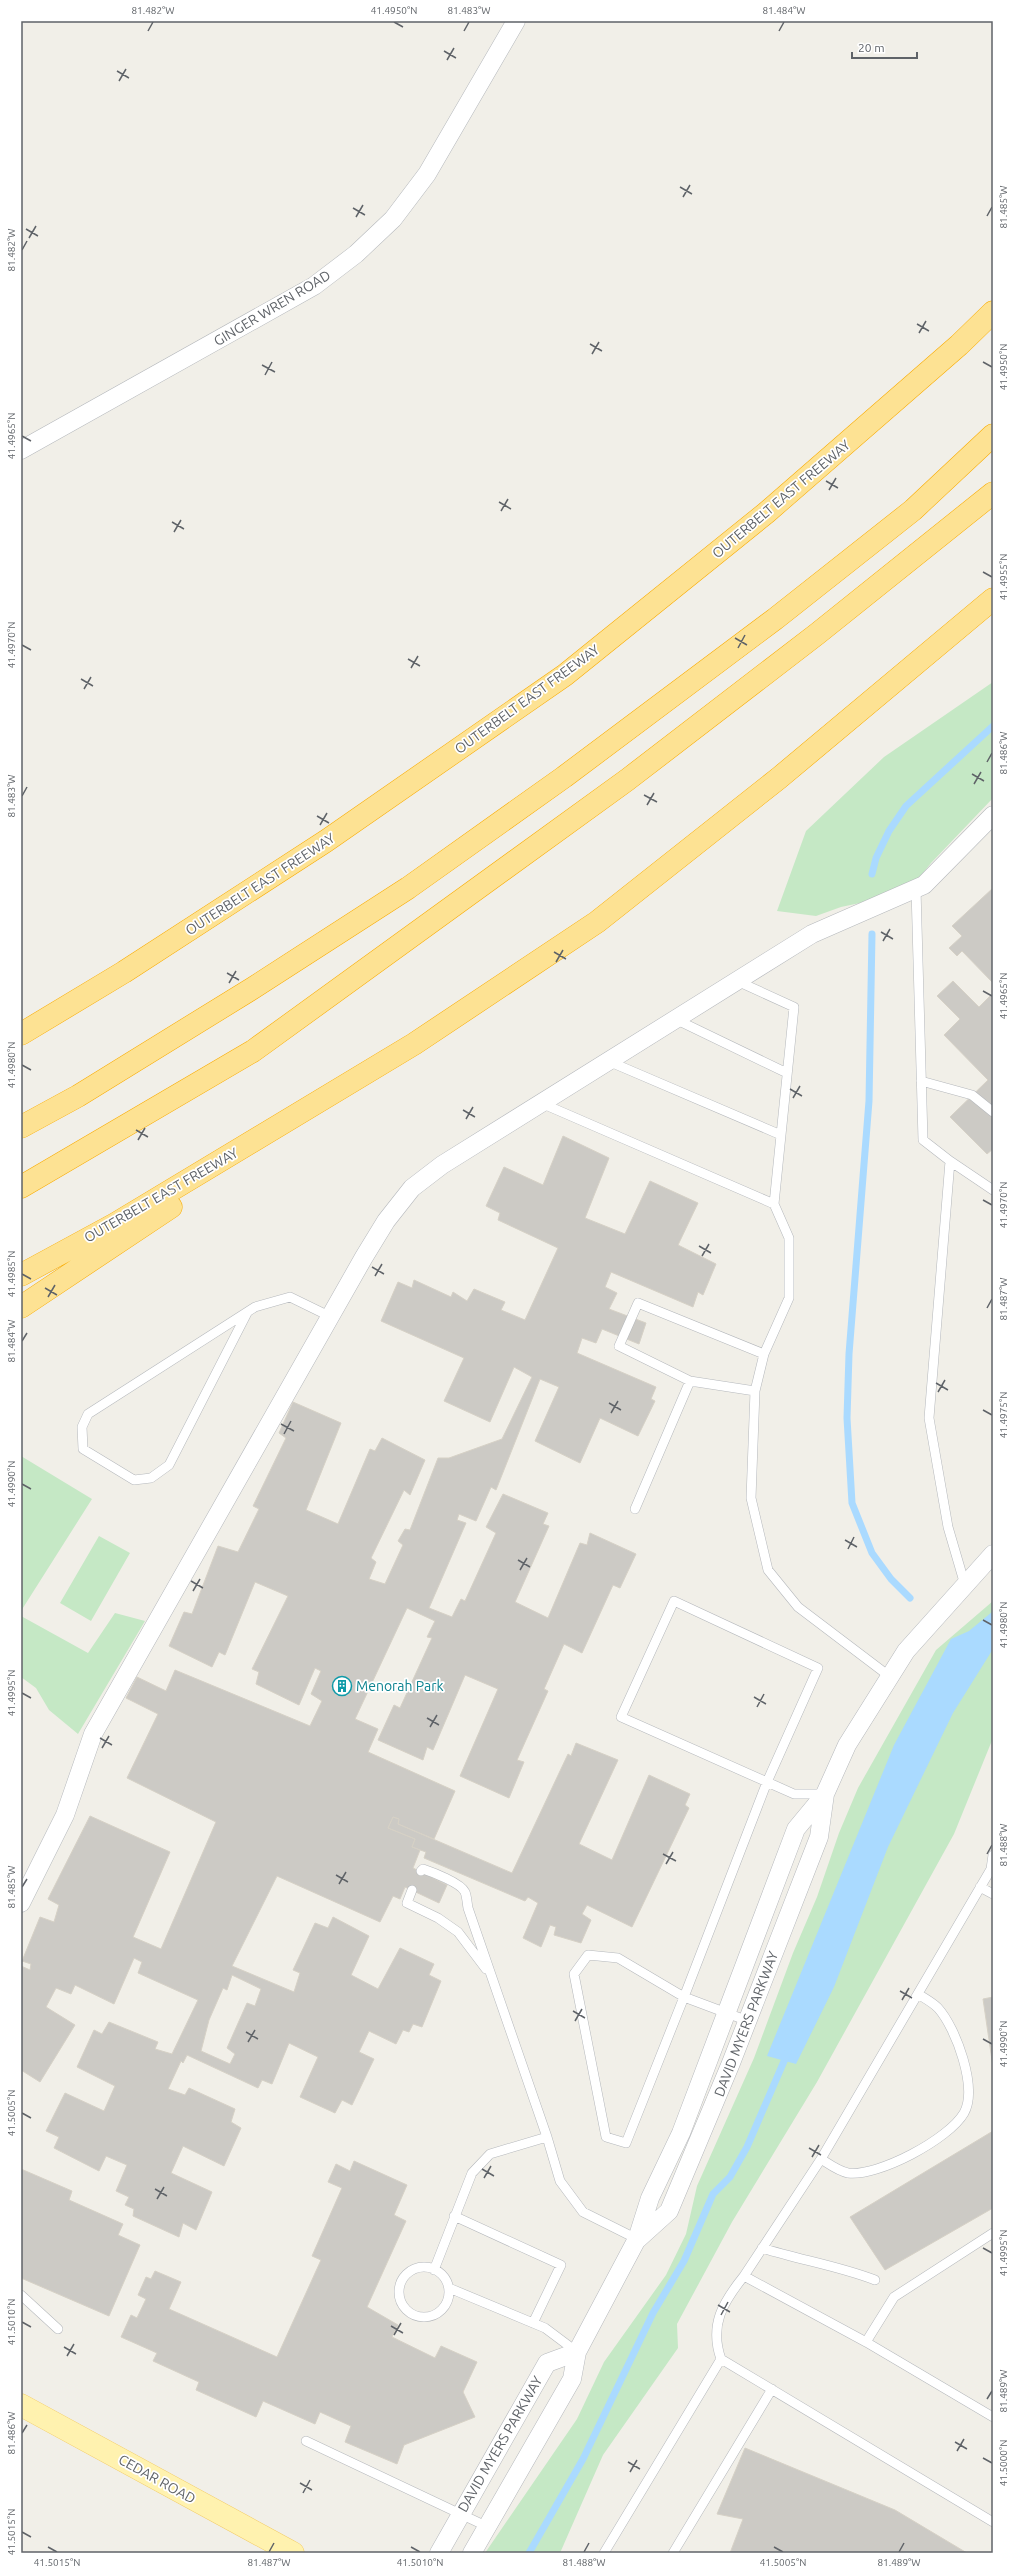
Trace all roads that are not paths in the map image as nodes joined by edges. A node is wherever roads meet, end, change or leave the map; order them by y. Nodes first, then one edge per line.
1 (516, 21) edge
2 (993, 312) edge
3 (993, 434) edge
4 (21, 450) edge
5 (993, 493) edge
6 (993, 599) edge
7 (993, 815) edge
8 (916, 889) junction
9 (737, 981) junction
10 (675, 1019) junction
11 (21, 1034) edge
12 (414, 1044) junction
13 (608, 1061) junction
14 (787, 1073) junction
15 (921, 1081) junction
16 (541, 1103) junction
17 (993, 1112) edge
18 (21, 1127) edge
19 (781, 1136) junction
20 (950, 1161) junction
21 (21, 1187) edge
22 (993, 1190) edge
23 (774, 1204) junction
24 (21, 1275) edge
25 (21, 1307) edge
26 (247, 1313) junction
27 (329, 1316) junction
28 (764, 1354) junction
29 (690, 1381) junction
30 (755, 1391) junction
31 (636, 1509) dead end
32 (993, 1554) edge
33 (965, 1585) junction
34 (889, 1676) junction
35 (767, 1782) junction
36 (825, 1794) junction
37 (993, 1856) edge
38 (420, 1871) dead end
39 (980, 1887) junction
40 (412, 1890) dead end
41 (993, 1894) edge
42 (21, 1904) edge
43 (491, 1975) junction
44 (918, 1994) junction
45 (684, 1997) junction
46 (726, 2013) junction
47 (748, 2021) junction
48 (547, 2137) junction
49 (821, 2159) junction
50 (454, 2216) junction
51 (993, 2233) edge
52 (637, 2239) junction
53 (762, 2248) junction
54 (434, 2270) junction
55 (744, 2276) junction
56 (875, 2280) dead end
57 (449, 2288) junction
58 (21, 2295) edge
59 (533, 2323) junction
60 (58, 2329) dead end
61 (866, 2342) junction
62 (577, 2352) junction
63 (721, 2359) junction
64 (772, 2389) junction
65 (21, 2405) edge
66 (993, 2417) edge
67 (306, 2441) dead end
68 (460, 2514) junction
69 (993, 2522) edge
70 (488, 2527) junction
71 (293, 2553) edge
72 (438, 2553) edge
73 (472, 2553) edge
74 (604, 2553) edge
75 (673, 2553) edge

1 - 4 street, GINGER WREN ROAD
2 - 11 highway, OUTERBELT EAST FREEWAY
3 - 18 highway
5 - 21 highway
6 - 12 highway, OUTERBELT EAST FREEWAY
7 - 8 street
8 - 9 street
8 - 15 lane
9 - 10 street
9 - 14 lane
10 - 13 street
10 - 14 lane
12 - 24 highway, OUTERBELT EAST FREEWAY
12 - 25 highway
13 - 16 street
13 - 19 lane
14 - 19 lane
15 - 17 lane
15 - 20 lane
16 - 23 lane
16 - 27 street
19 - 23 lane
20 - 22 lane
20 - 33 lane
23 - 28 lane
26 - 26 lane
26 - 27 lane
27 - 42 street
28 - 29 lane
28 - 30 lane
29 - 30 lane
29 - 31 lane
30 - 34 lane
32 - 33 street, DAVID MYERS PARKWAY
33 - 34 street, DAVID MYERS PARKWAY
34 - 36 street, DAVID MYERS PARKWAY
35 - 35 lane
35 - 36 lane
35 - 45 lane
36 - 46 street, DAVID MYERS PARKWAY
36 - 47 street, DAVID MYERS PARKWAY
37 - 39 lane
38 - 43 lane
39 - 41 lane
39 - 44 lane
40 - 43 lane
43 - 48 lane
44 - 49 lane
44 - 49 lane
45 - 45 lane
45 - 46 lane
46 - 47 lane
46 - 52 street, DAVID MYERS PARKWAY
47 - 52 street, DAVID MYERS PARKWAY
48 - 50 lane
48 - 52 lane
49 - 53 lane
50 - 54 lane
50 - 59 lane
51 - 61 lane
52 - 62 street, DAVID MYERS PARKWAY
53 - 55 lane
53 - 56 lane
54 - 57 lane
54 - 57 lane
55 - 61 lane
55 - 63 lane
57 - 59 lane
58 - 60 lane
59 - 62 lane
61 - 66 lane
62 - 68 street, DAVID MYERS PARKWAY
62 - 70 street, DAVID MYERS PARKWAY
63 - 64 lane
63 - 74 lane
64 - 69 lane
64 - 75 lane
65 - 71 main road, CEDAR ROAD
67 - 68 lane
68 - 70 lane
68 - 72 street, DAVID MYERS PARKWAY
70 - 73 street, DAVID MYERS PARKWAY

